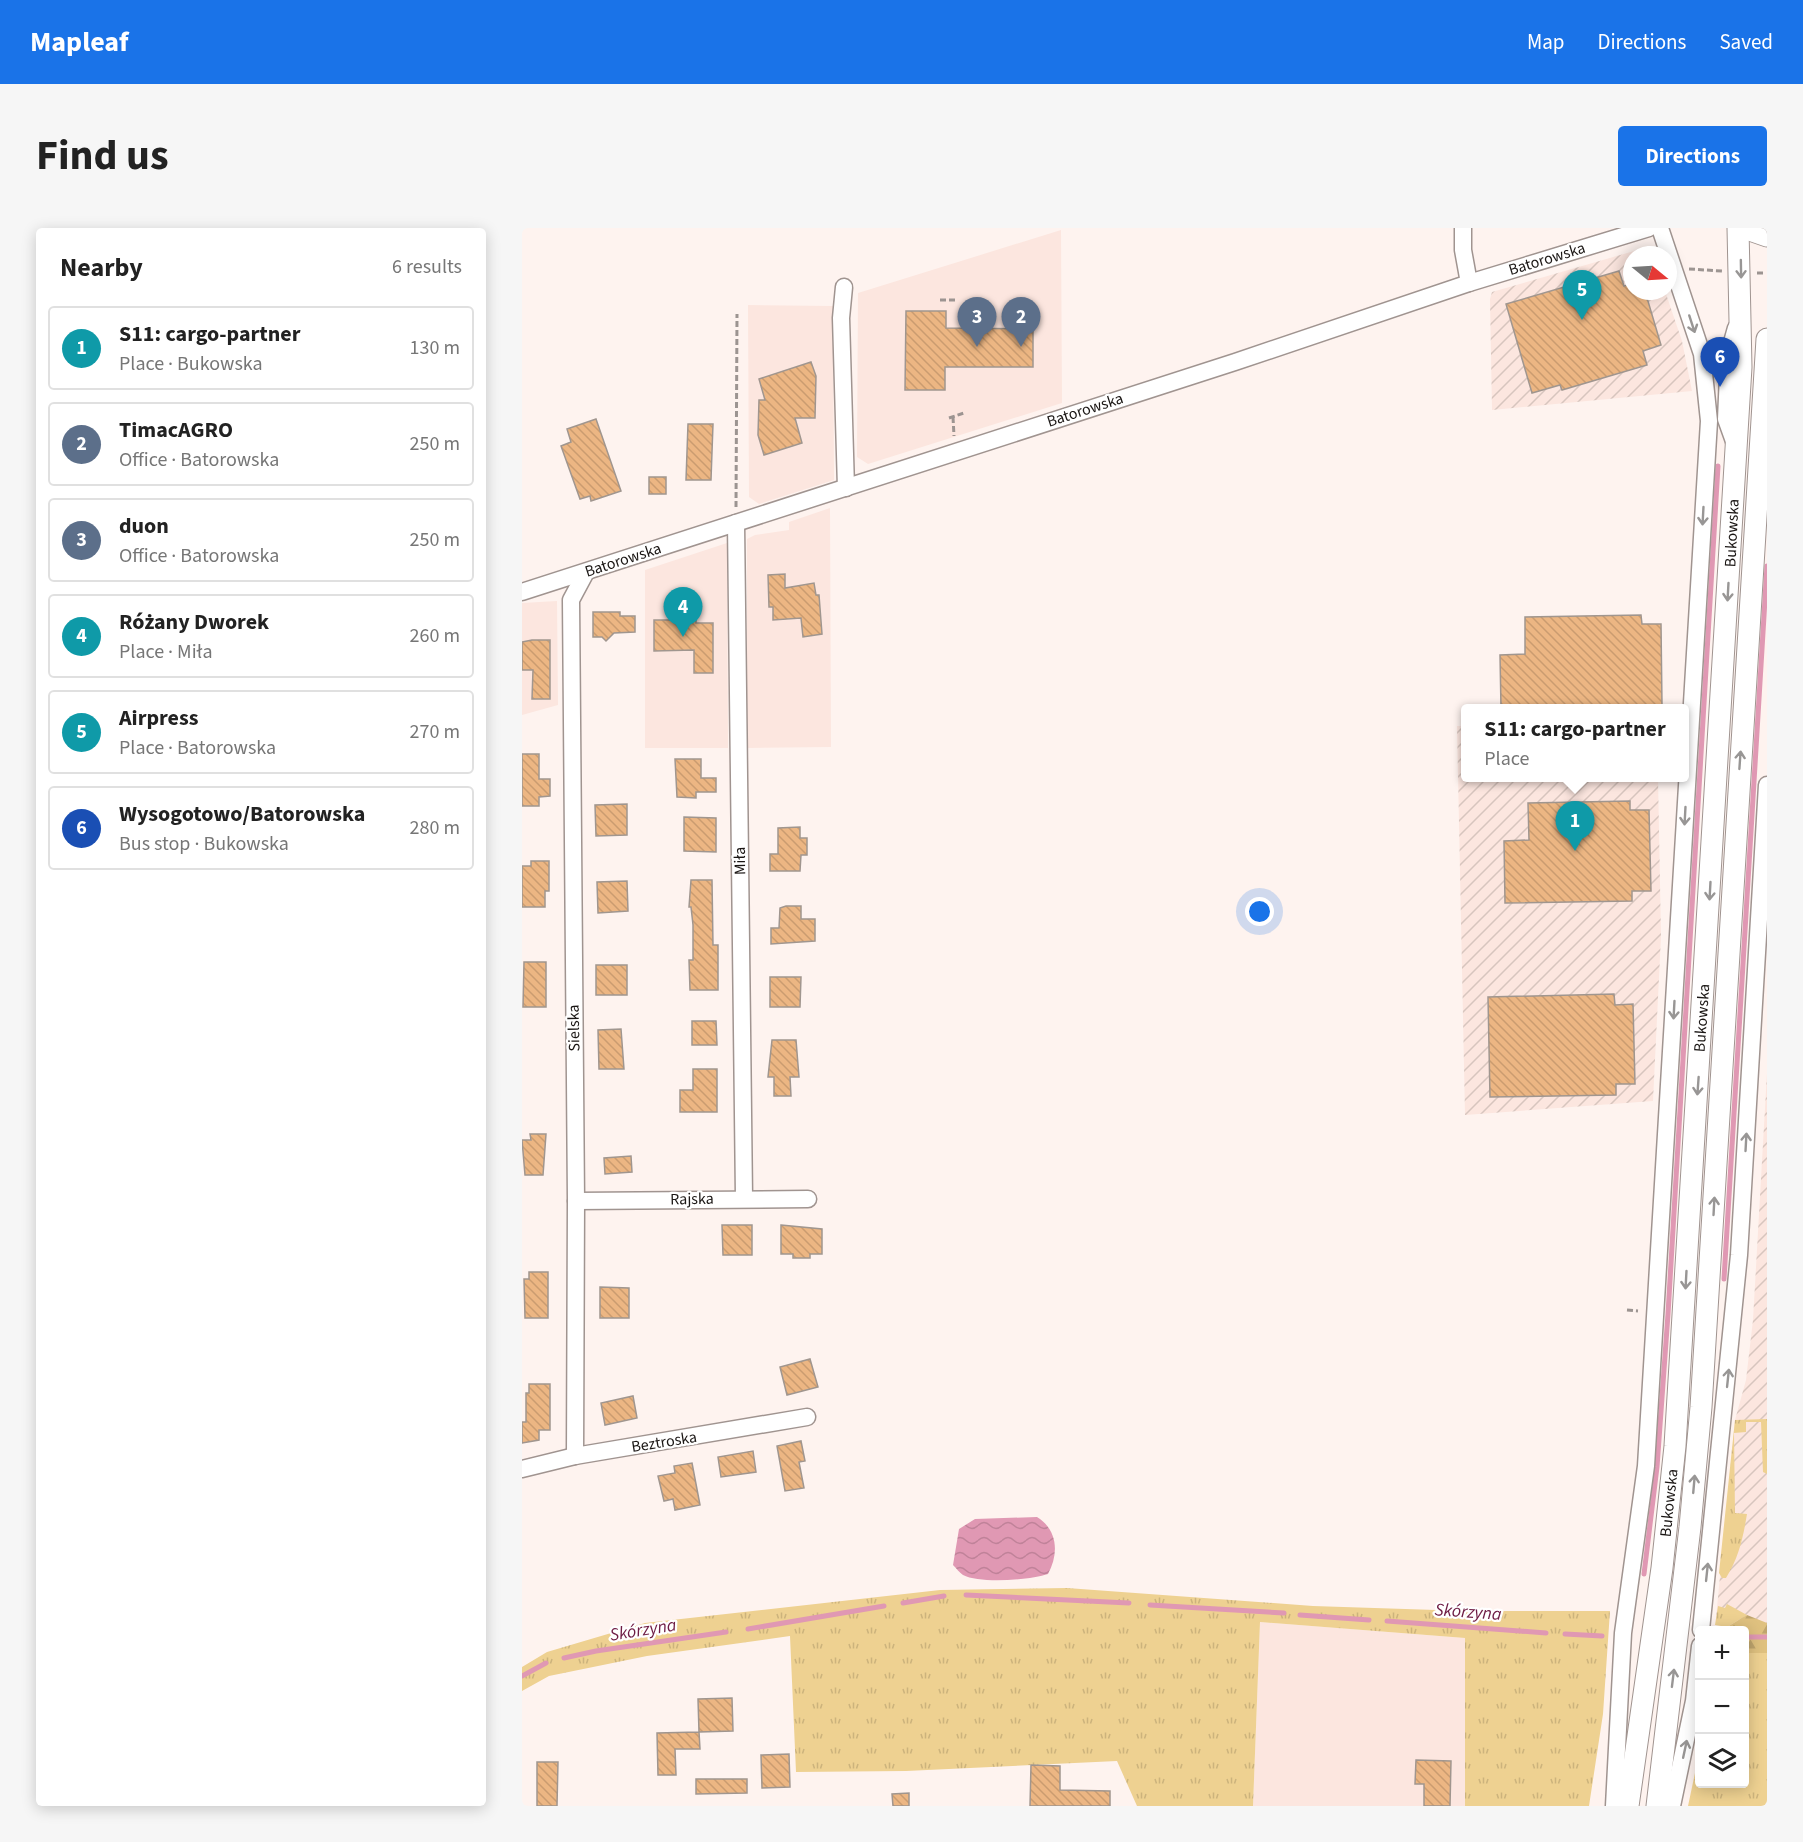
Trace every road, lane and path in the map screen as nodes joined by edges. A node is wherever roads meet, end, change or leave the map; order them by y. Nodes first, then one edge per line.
1 (1463, 228) edge
2 (1648, 228) edge
3 (1660, 228) edge
4 (1738, 228) edge
5 (1744, 228) edge
6 (1767, 236) edge
7 (1682, 268) dead end
8 (1730, 271) dead end
9 (1469, 283) junction
10 (844, 287) dead end
11 (940, 300) dead end
12 (957, 300) dead end
13 (737, 314) dead end
14 (1767, 339) edge
15 (964, 413) dead end
16 (954, 444) dead end
17 (846, 488) junction
18 (736, 523) junction
19 (586, 572) junction
20 (549, 583) junction
21 (522, 592) edge
22 (571, 600) junction
23 (1689, 753) edge
24 (1687, 782) edge
25 (1767, 785) edge
26 (744, 1198) junction
27 (807, 1199) dead end
28 (576, 1201) junction
29 (807, 1418) dead end
30 (574, 1456) junction
31 (522, 1469) edge
32 (1701, 1626) edge
33 (1696, 1680) edge
34 (1614, 1806) edge
35 (1628, 1806) edge
36 (1657, 1806) edge
37 (1672, 1806) edge

1 - 9 street
2 - 9 street, Batorowska
3 -> 23 street
4 -> 35 main road, Bukowska
5 - 6 main road
7 - 8 path
9 - 17 street, Batorowska
10 - 17 street
11 - 12 path
13 - 18 path
36 -> 14 main road, Bukowska
15 - 16 path
17 - 18 street, Batorowska
18 - 19 street, Batorowska
18 - 26 street, Miła
19 - 20 street, Batorowska
19 - 22 street, Sielska
20 - 21 street, Batorowska
20 - 22 street
22 - 28 street, Sielska
24 -> 34 street
32 -> 25 street
26 - 27 street, Rajska
26 - 28 street, Rajska
28 - 30 street, Sielska
29 - 30 street, Beztroska
30 - 31 street, Beztroska
37 -> 33 street

